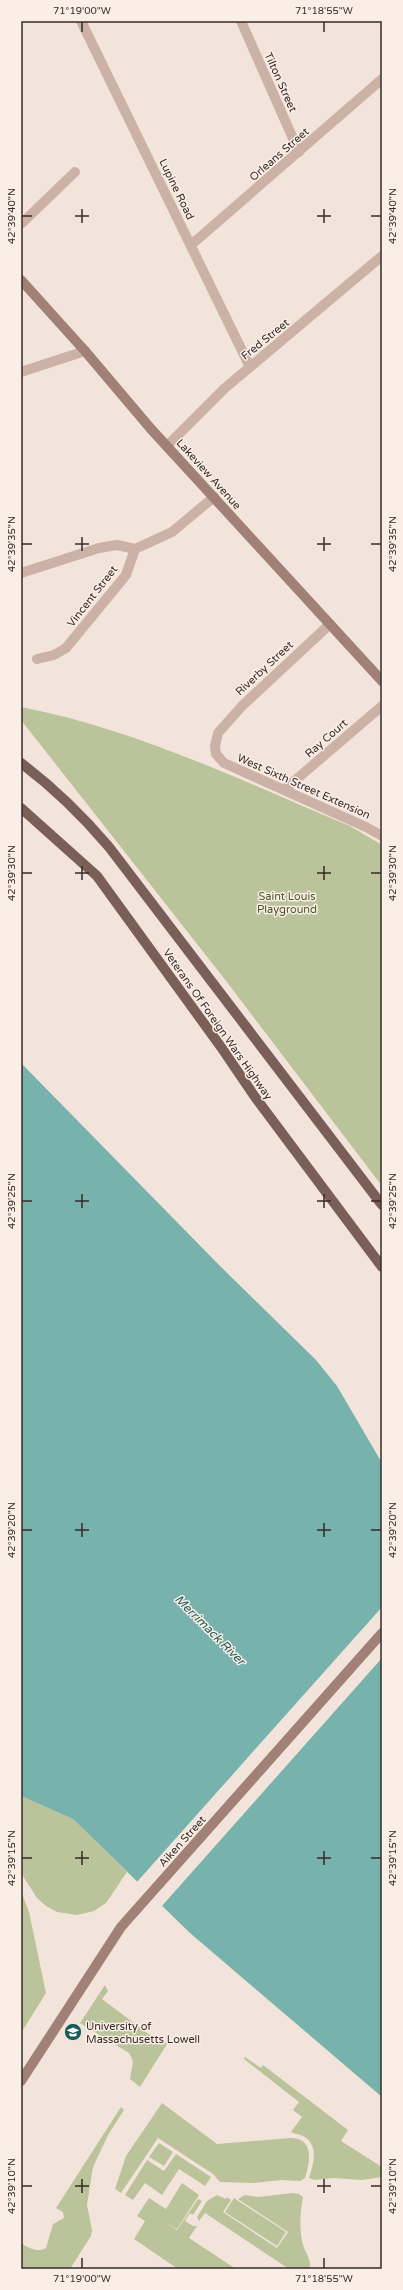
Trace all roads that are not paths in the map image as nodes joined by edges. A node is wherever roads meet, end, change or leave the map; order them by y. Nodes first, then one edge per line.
1 (81, 21) edge
2 (241, 21) edge
3 (382, 79) edge
4 (300, 152) junction
5 (75, 172) dead end
6 (21, 224) edge
7 (191, 245) junction
8 (382, 256) edge
9 (21, 280) edge
10 (85, 351) junction
11 (250, 367) junction
12 (21, 372) edge
13 (167, 446) junction
14 (214, 497) junction
15 (135, 549) junction
16 (21, 573) edge
17 (330, 624) junction
18 (37, 659) dead end
19 (382, 681) edge
20 (382, 706) edge
21 (218, 733) joint
22 (21, 763) edge
23 (285, 789) junction
24 (21, 808) edge
25 (382, 836) edge
26 (382, 1205) edge
27 (382, 1268) edge
28 (382, 1633) edge
29 (21, 2081) edge

1 - 7 street, Lupine Road
2 - 4 street, Tilton Street
3 - 4 street, Orleans Street
4 - 7 street, Orleans Street
5 - 6 street
7 - 11 street, Lupine Road
8 - 11 street, Fred Street
9 - 10 main road, Lakeview Avenue
10 - 12 street
10 - 13 main road, Lakeview Avenue
11 - 13 street, Fred Street
13 - 14 main road, Lakeview Avenue
14 - 15 street
14 - 17 main road, Lakeview Avenue
15 - 16 street
15 - 18 street, Vincent Street
17 - 19 main road, Lakeview Avenue
17 - 21 street, Riverby Street
20 - 23 street, Ray Court
21 - 23 street, West Sixth Street Extension
22 - 26 main road, Veterans Of Foreign Wars Highway
23 - 25 street, West Sixth Street Extension
24 - 27 main road, Veterans Of Foreign Wars Highway
28 - 29 main road, Aiken Street

